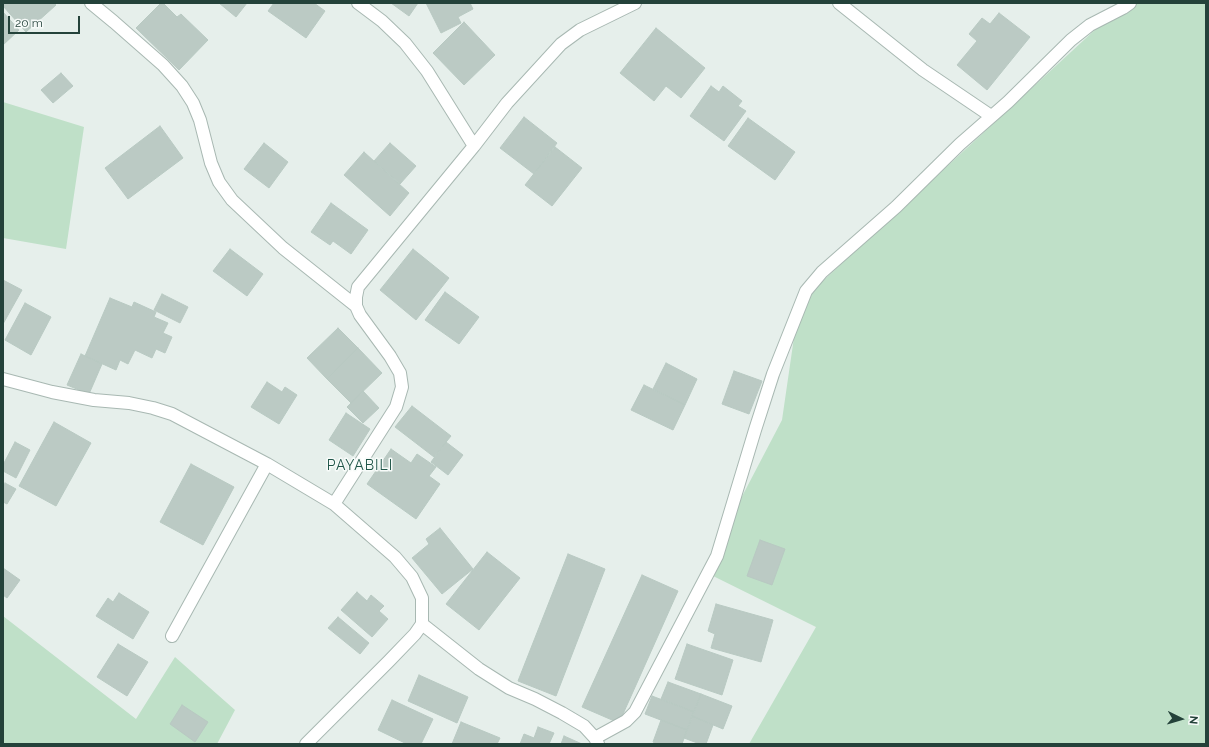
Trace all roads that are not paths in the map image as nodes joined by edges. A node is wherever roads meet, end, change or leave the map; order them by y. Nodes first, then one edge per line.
1 (91, 3) edge
2 (358, 3) edge
3 (635, 3) edge
4 (839, 3) edge
5 (1130, 3) edge
6 (991, 116) junction
7 (474, 146) junction
8 (356, 306) junction
9 (3, 379) edge
10 (267, 464) junction
11 (334, 504) junction
12 (422, 624) junction
13 (172, 636) dead end
14 (596, 741) edge
15 (306, 744) edge

1 - 8 street
2 - 7 street
3 - 7 street
4 - 6 street
5 - 6 street
6 - 14 street
7 - 8 street
8 - 11 street
9 - 10 street
10 - 11 street
10 - 13 street
11 - 12 street
12 - 14 street
12 - 15 street

